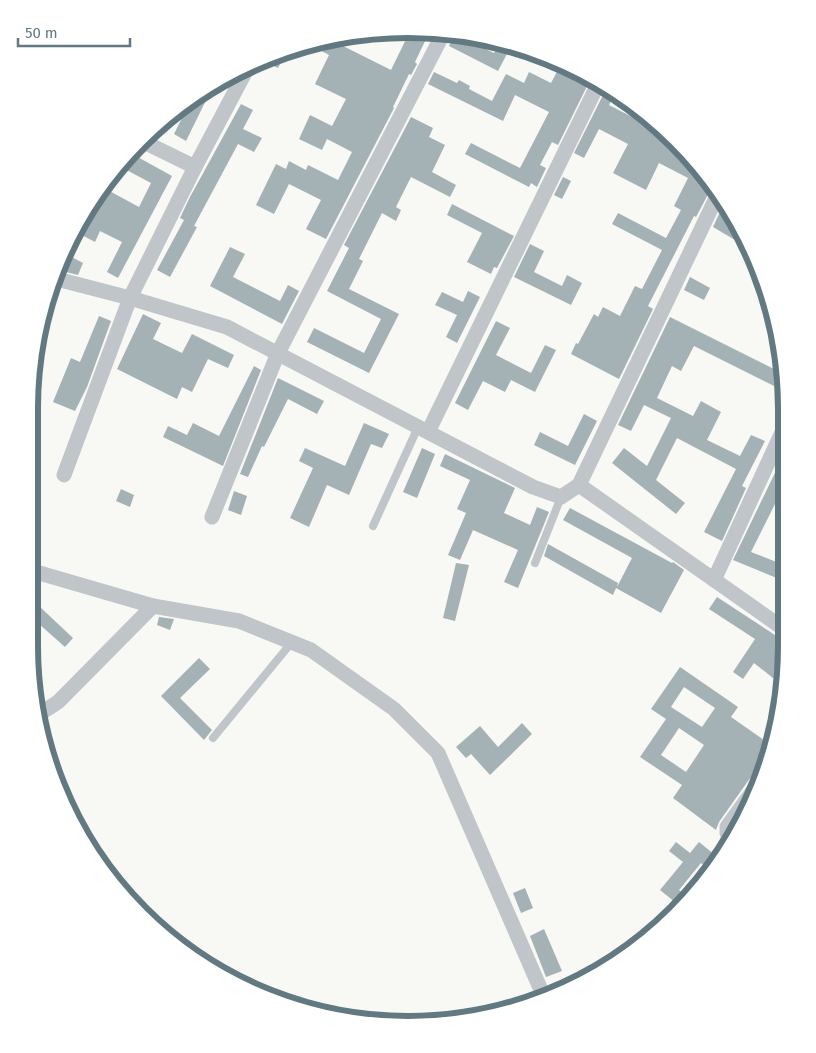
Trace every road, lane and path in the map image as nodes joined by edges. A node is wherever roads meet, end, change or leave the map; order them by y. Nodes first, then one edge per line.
1 (440, 39) edge
2 (243, 77) edge
3 (596, 89) edge
4 (148, 144) edge
5 (195, 167) junction
6 (715, 200) edge
7 (61, 280) edge
8 (130, 298) junction
9 (278, 353) junction
10 (423, 429) junction
11 (778, 441) edge
12 (64, 475) dead end
13 (579, 484) junction
14 (561, 497) junction
15 (212, 517) dead end
16 (374, 526) dead end
17 (536, 563) dead end
18 (38, 573) edge
19 (714, 580) junction
20 (153, 606) junction
21 (778, 625) edge
22 (292, 642) junction
23 (44, 711) edge
24 (213, 738) dead end
25 (737, 815) edge
26 (727, 833) edge
27 (541, 990) edge

1 - 9 street
2 - 5 street
3 - 10 street
4 - 5 street
5 - 8 street
6 - 13 street
7 - 8 street
8 - 9 street
8 - 12 street
9 - 10 street
9 - 15 street
10 - 14 street
10 - 16 lane
11 - 19 street
13 - 14 street
13 - 19 street
14 - 17 lane
18 - 20 street
19 - 21 street
20 - 22 street
20 - 23 street
22 - 24 lane
22 - 27 street
25 - 26 street

